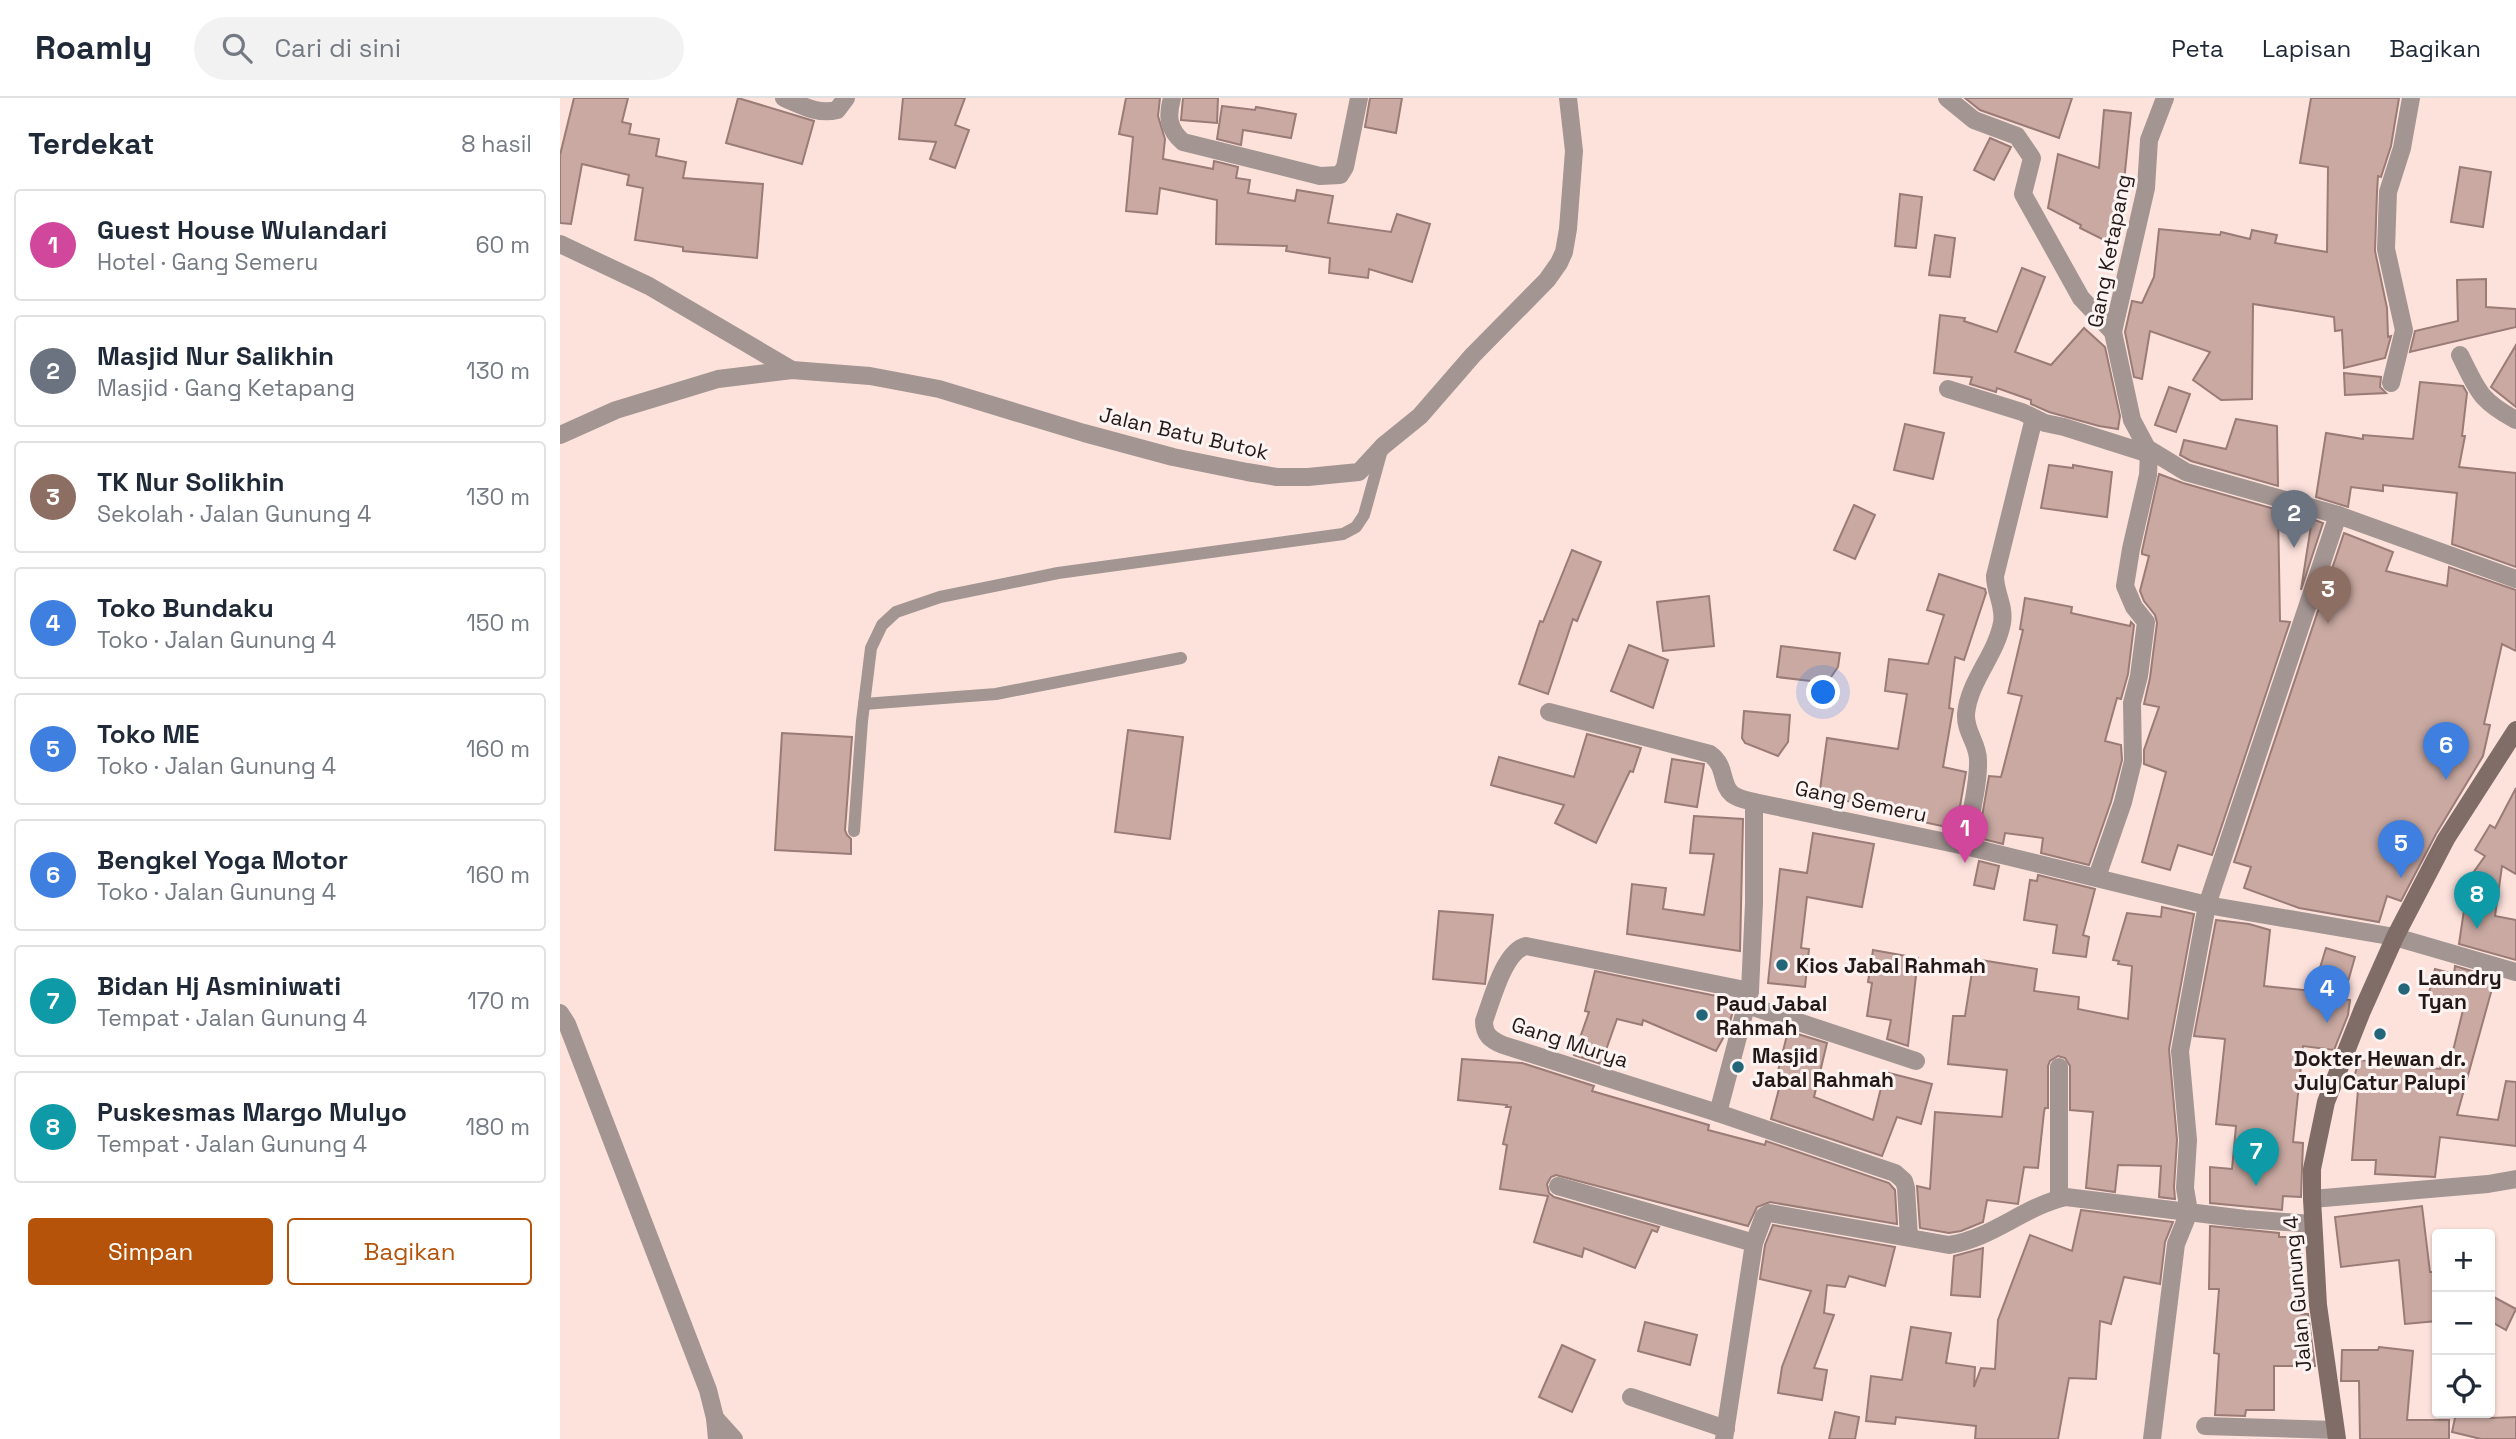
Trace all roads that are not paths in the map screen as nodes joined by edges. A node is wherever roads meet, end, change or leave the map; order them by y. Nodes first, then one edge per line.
1 (784, 98) edge
2 (846, 98) edge
3 (1172, 98) edge
4 (1359, 98) edge
5 (1569, 98) edge
6 (1947, 98) edge
7 (2165, 98) edge
8 (2412, 98) edge
9 (560, 244) edge
10 (2113, 332) junction
11 (2460, 355) dead end
12 (792, 370) junction
13 (2391, 383) dead end
14 (1948, 389) dead end
15 (2034, 418) junction
16 (2516, 421) edge
17 (560, 435) edge
18 (1383, 446) junction
19 (2149, 453) junction
20 (2337, 515) junction
21 (2516, 579) edge
22 (1181, 658) dead end
23 (864, 704) junction
24 (1549, 712) dead end
25 (2516, 730) edge
26 (1754, 802) junction
27 (855, 831) dead end
28 (1965, 846) junction
29 (2097, 877) junction
30 (2207, 905) junction
31 (2395, 937) junction
32 (2516, 972) edge
33 (1749, 998) junction
34 (560, 1013) edge
35 (1916, 1061) dead end
36 (2059, 1067) dead end
37 (1718, 1113) junction
38 (2516, 1179) edge
39 (1558, 1186) dead end
40 (2059, 1198) junction
41 (2312, 1199) junction
42 (2189, 1212) junction
43 (2314, 1224) junction
44 (1909, 1237) junction
45 (1754, 1243) junction
46 (1631, 1397) dead end
47 (715, 1418) junction
48 (2205, 1426) dead end
49 (1725, 1434) edge
50 (2336, 1435) edge
51 (716, 1439) edge
52 (734, 1439) edge
53 (2152, 1439) edge

1 - 2 street
3 - 4 street
5 - 18 street, Jalan Batu Butok
6 - 10 street
7 - 10 street, Gang Ketapang
8 - 13 street
9 - 12 street
10 - 19 street, Gang Ketapang
11 - 16 street
12 - 17 street, Jalan Batu Butok
12 - 18 street, Jalan Batu Butok
14 - 15 street
15 - 19 street
15 - 28 street
18 - 23 lane
19 - 20 street
19 - 29 street
20 - 21 street
20 - 30 street
22 - 23 lane
23 - 27 lane
24 - 26 street, Gang Semeru
25 - 31 street, Jalan Gunung 4
26 - 28 street, Gang Semeru
26 - 33 street
28 - 29 street, Gang Semeru
29 - 30 street, Gang Semeru
30 - 31 street, Gang Semeru
30 - 42 street
31 - 32 street, Gang Semeru
31 - 41 street, Jalan Gunung 4
33 - 35 street
33 - 37 street
33 - 37 street, Gang Murya
34 - 47 street
36 - 40 street
37 - 44 street
38 - 41 street
39 - 45 street
40 - 42 street
40 - 44 street
41 - 43 street, Jalan Gunung 4
42 - 43 street
42 - 53 street
43 - 50 street, Jalan Gunung 4
44 - 45 street
45 - 49 street
46 - 49 street
47 - 51 street
47 - 52 street
48 - 50 street

